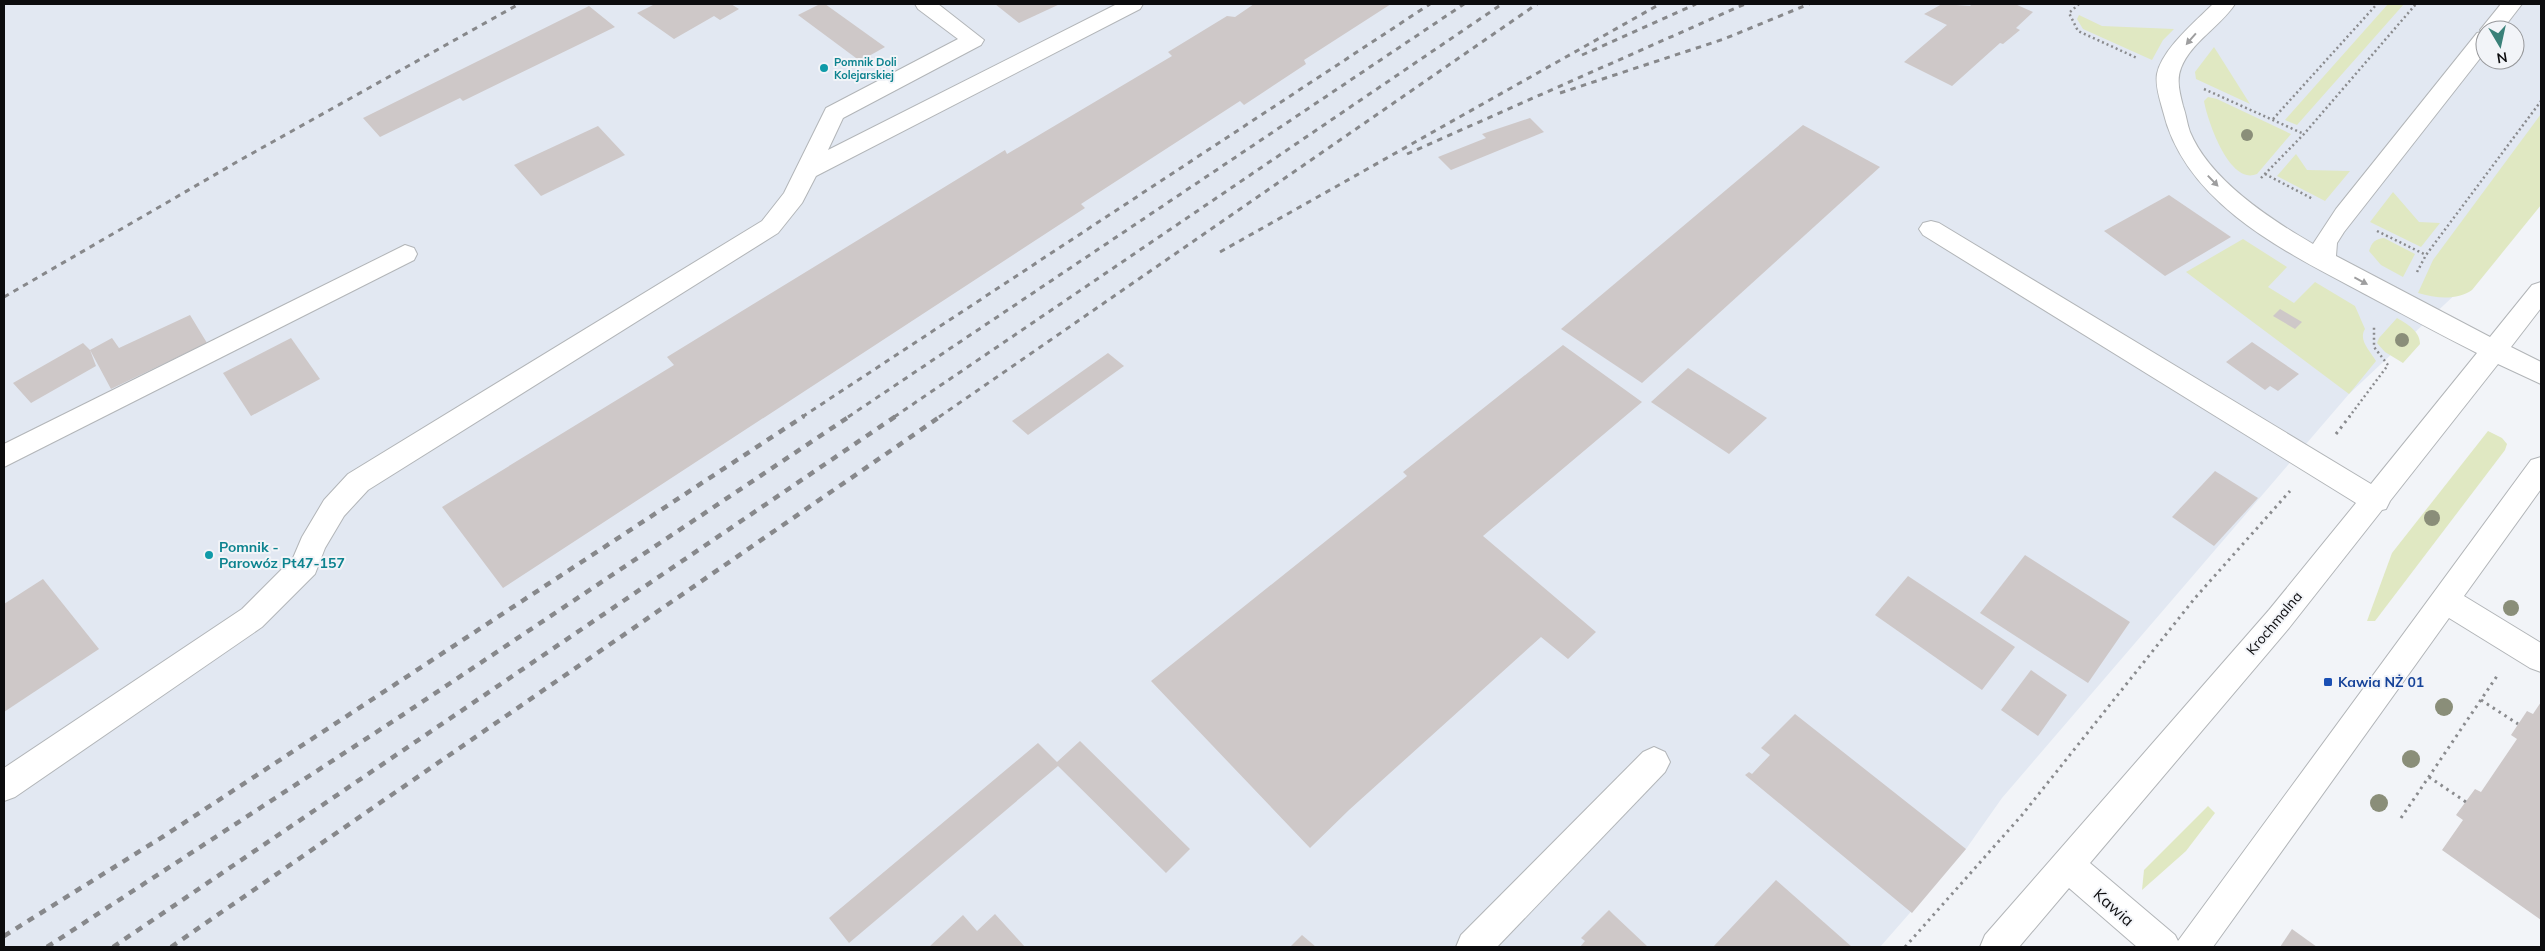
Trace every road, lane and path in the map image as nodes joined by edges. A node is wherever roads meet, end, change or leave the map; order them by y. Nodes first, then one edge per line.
1 (925, 4) edge
2 (1133, 4) edge
3 (2079, 4) edge
4 (2224, 4) edge
5 (2377, 4) edge
6 (2416, 4) edge
7 (2512, 4) edge
8 (2499, 20) edge
9 (2475, 51) edge
10 (2168, 73) junction
11 (2541, 101) edge
12 (2273, 119) junction
13 (2304, 134) junction
14 (806, 171) junction
15 (2236, 203) junction
16 (1931, 229) dead end
17 (405, 254) dead end
18 (2326, 263) junction
19 (2541, 291) edge
20 (2397, 300) junction
21 (2495, 350) junction
22 (2388, 365) dead end
23 (2541, 374) edge
24 (4, 456) edge
25 (2314, 463) junction
26 (2541, 468) edge
27 (2376, 501) junction
28 (2445, 600) junction
29 (2530, 652) edge
30 (2481, 700) junction
31 (2518, 724) dead end
32 (1654, 762) dead end
33 (2430, 778) junction
34 (4, 786) edge
35 (2466, 802) dead end
36 (2401, 818) dead end
37 (2067, 865) junction
38 (1473, 947) edge
39 (1906, 947) edge
40 (1997, 947) edge
41 (2163, 947) edge
42 (2192, 947) edge

1 - 14 street
2 - 14 street
3 - 10 path
4 -> 10 street
5 - 12 path
6 - 13 path
7 - 8 street
9 - 18 street
10 - 12 path
10 -> 15 street
11 - 20 path
12 - 13 path
13 - 15 path
14 - 34 street
15 - 18 street
16 - 25 street
17 - 24 street
18 -> 20 street
19 - 21 street, Krochmalna
20 - 21 street
21 - 23 street
21 - 27 street, Krochmalna
22 - 25 path
25 - 27 street
25 - 39 path
26 - 28 street
27 - 37 street, Krochmalna
28 - 29 street
28 - 42 street
29 - 30 path
30 - 31 path
30 - 33 path
32 - 38 street
33 - 35 path
33 - 36 path
37 - 40 street, Krochmalna
37 - 41 street, Kawia

